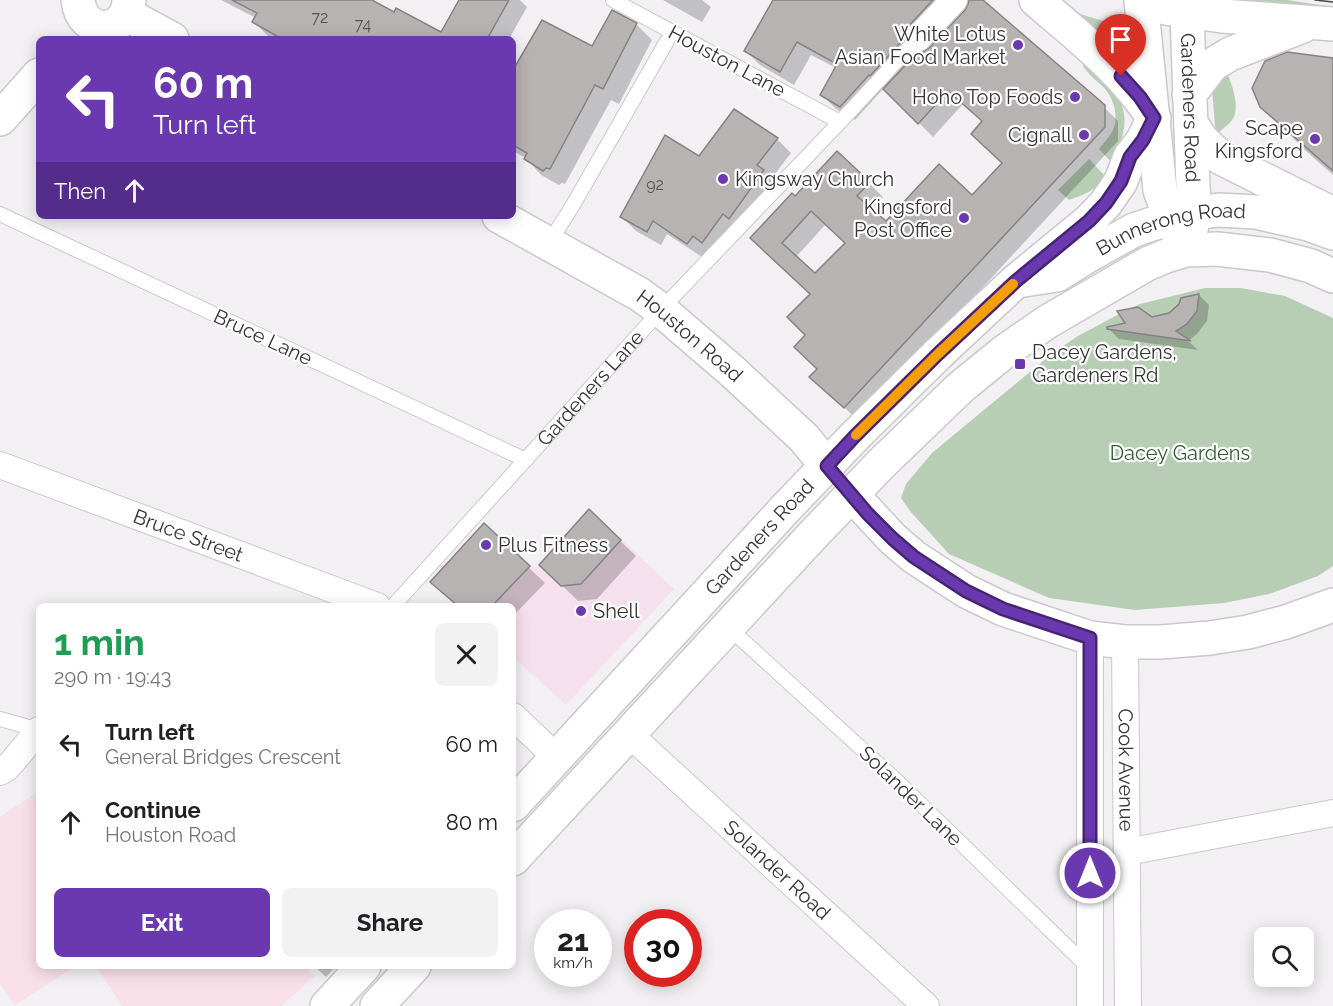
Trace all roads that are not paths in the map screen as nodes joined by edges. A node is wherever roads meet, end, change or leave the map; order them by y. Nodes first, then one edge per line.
1 (613, 0) edge
2 (954, 0) edge
3 (1036, 0) edge
4 (1136, 1) edge
5 (1186, 6) edge
6 (128, 7) edge
7 (79, 20) edge
8 (1323, 23) edge
9 (168, 36) edge
10 (918, 38) joint
11 (667, 41) dead end
12 (36, 78) edge
13 (1190, 109) junction
14 (1154, 118) junction
15 (0, 119) edge
16 (840, 122) junction
17 (0, 214) edge
18 (1333, 214) edge
19 (1183, 216) junction
20 (505, 219) edge
21 (1333, 233) edge
22 (549, 243) junction
23 (1186, 250) junction
24 (1333, 276) edge
25 (1016, 281) junction
26 (661, 310) junction
27 (525, 460) junction
28 (0, 465) edge
29 (827, 466) junction
30 (852, 495) junction
31 (368, 603) edge
32 (396, 603) edge
33 (1331, 613) edge
34 (728, 627) junction
35 (1090, 638) junction
36 (1125, 642) junction
37 (0, 719) edge
38 (516, 719) edge
39 (36, 729) edge
40 (36, 733) edge
41 (629, 734) junction
42 (557, 758) junction
43 (0, 772) edge
44 (516, 802) edge
45 (1333, 813) edge
46 (1127, 852) junction
47 (516, 856) edge
48 (361, 969) edge
49 (411, 969) edge
50 (1090, 969) junction
51 (327, 1006) edge
52 (377, 1006) edge
53 (926, 1006) edge
54 (1090, 1006) edge
55 (1128, 1006) edge

1 - 16 lane, Houston Lane
2 - 10 street
3 - 14 main road, Gardeners Road
4 - 5 main road
4 - 14 main road, Gardeners Road
5 - 8 main road
5 - 13 main road, Gardeners Road
6 - 7 main road
6 - 9 main road
8 - 13 main road
10 - 16 lane, Gardeners Lane
11 - 22 lane
12 - 15 main road
13 - 18 main road
13 - 19 main road, Gardeners Road
14 - 19 main road, Gardeners Road
14 - 25 main road, Gardeners Road
16 - 26 lane, Gardeners Lane
17 - 27 lane, Bruce Lane
19 - 21 main road, Bunnerong Road
19 - 23 main road, Gardeners Road
19 - 25 main road, Bunnerong Road
20 - 22 main road, Houston Road
22 - 26 main road, Houston Road
23 - 24 main road, Bunnerong Road
23 - 30 main road, Gardeners Road
25 - 29 main road, Gardeners Road
26 - 27 lane, Gardeners Lane
26 - 29 main road, Houston Road
27 - 32 lane, Gardeners Lane
28 - 31 street, Bruce Street
29 - 30 street, Houston Road
29 - 42 main road, Gardeners Road
30 - 34 main road, Gardeners Road
30 - 35 main road
33 - 36 main road
34 - 41 main road, Gardeners Road
34 - 50 lane, Solander Lane
35 - 36 main road
35 - 50 street, Cook Avenue
36 - 46 street, Cook Avenue
37 - 39 lane
38 - 42 street
40 - 43 street
41 - 47 main road, Gardeners Road
41 - 53 street, Solander Road
42 - 44 main road, Gardeners Road
45 - 46 street
46 - 55 street, Cook Avenue
48 - 51 main road
49 - 52 main road
50 - 54 street, Cook Avenue

